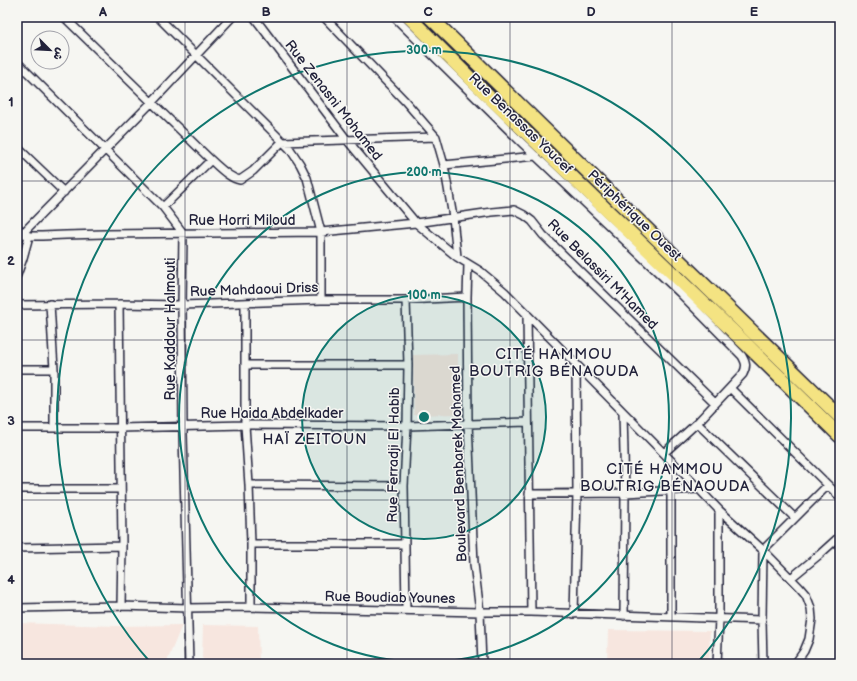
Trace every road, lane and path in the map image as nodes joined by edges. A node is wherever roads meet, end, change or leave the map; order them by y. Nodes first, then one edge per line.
1 (64, 17) edge
2 (158, 17) edge
3 (232, 17) edge
4 (254, 17) edge
5 (324, 17) edge
6 (394, 17) edge
7 (409, 17) edge
8 (430, 17) edge
9 (196, 56) junction
10 (17, 62) edge
11 (152, 102) junction
12 (436, 137) junction
13 (347, 140) junction
14 (282, 142) junction
15 (17, 147) edge
16 (106, 149) junction
17 (536, 156) junction
18 (211, 160) junction
19 (444, 165) junction
20 (64, 192) junction
21 (163, 207) junction
22 (453, 217) junction
23 (416, 223) junction
24 (17, 227) edge
25 (321, 232) junction
26 (183, 233) junction
27 (26, 234) junction
28 (17, 239) edge
29 (457, 257) junction
30 (468, 264) junction
31 (17, 275) edge
32 (467, 297) junction
33 (321, 300) junction
34 (406, 300) junction
35 (245, 303) junction
36 (50, 304) junction
37 (119, 304) junction
38 (17, 305) edge
39 (182, 305) junction
40 (527, 314) junction
41 (408, 365) junction
42 (576, 365) junction
43 (245, 366) junction
44 (17, 369) edge
45 (54, 369) junction
46 (730, 388) junction
47 (715, 403) junction
48 (623, 413) junction
49 (840, 416) edge
50 (528, 422) junction
51 (468, 423) junction
52 (697, 423) junction
53 (183, 426) junction
54 (245, 426) junction
55 (407, 426) junction
56 (17, 428) edge
57 (54, 428) junction
58 (120, 428) junction
59 (840, 436) edge
60 (664, 453) junction
61 (249, 485) junction
62 (828, 485) junction
63 (404, 486) junction
64 (17, 489) edge
65 (121, 489) junction
66 (698, 489) junction
67 (671, 490) junction
68 (625, 493) junction
69 (529, 494) junction
70 (577, 494) junction
71 (840, 497) edge
72 (719, 510) junction
73 (795, 518) junction
74 (840, 536) edge
75 (251, 544) junction
76 (405, 544) junction
77 (122, 546) junction
78 (17, 548) edge
79 (763, 550) junction
80 (791, 578) junction
81 (121, 606) junction
82 (251, 607) junction
83 (17, 608) edge
84 (188, 608) junction
85 (406, 610) junction
86 (480, 612) junction
87 (531, 612) junction
88 (574, 614) junction
89 (624, 616) junction
90 (671, 617) junction
91 (719, 618) junction
92 (762, 620) junction
93 (189, 664) edge
94 (482, 664) edge
95 (718, 664) edge
96 (763, 664) edge
97 (795, 664) edge

1 - 11 street
2 - 9 street
3 - 9 street
4 - 13 street, Rue Zenasni Mohamed
5 - 12 street
6 - 17 street, Rue Benassas Youcef
7 - 59 highway, Périphérique Ouest
8 - 49 highway, Périphérique Ouest
9 - 11 street
9 - 14 street
10 - 16 street
11 - 16 street
11 - 18 street
12 - 13 street
12 - 19 street
13 - 14 street
13 - 23 street, Rue Zenasni Mohamed
14 - 18 street
14 - 25 street
15 - 20 street
16 - 20 street
16 - 21 street
17 - 19 street
17 - 46 street, Rue Benassas Youcef
18 - 21 street
19 - 22 street
20 - 27 street
21 - 26 street
22 - 23 street, Rue Horri Miloud
22 - 29 street
22 - 47 street, Rue Belassiri M'Hamed
23 - 25 street, Rue Horri Miloud
23 - 29 street, Rue Zenasni Mohamed
24 - 27 street
25 - 26 street, Rue Horri Miloud
25 - 33 street
26 - 27 street, Rue Horri Miloud
26 - 39 street, Rue Kaddour Halmouti
27 - 28 street
27 - 31 street
29 - 30 street, Rue Zenasni Mohamed
30 - 32 street, Boulevard Benbarek Mohamed
30 - 40 street, Rue Zenasni Mohamed
32 - 34 street, Rue Mahdaoui Driss
32 - 51 street, Boulevard Benbarek Mohamed
33 - 34 street, Rue Mahdaoui Driss
33 - 35 street, Rue Mahdaoui Driss
34 - 41 street, Rue Ferradji El Habib
35 - 39 street, Rue Mahdaoui Driss
35 - 43 street
36 - 37 street, Rue Mahdaoui Driss
36 - 38 street, Rue Mahdaoui Driss
36 - 45 street
37 - 39 street, Rue Mahdaoui Driss
37 - 58 street
39 - 53 street, Rue Kaddour Halmouti
40 - 42 street, Rue Zenasni Mohamed
40 - 50 street
41 - 43 street
41 - 55 street, Rue Ferradji El Habib
42 - 48 street, Rue Zenasni Mohamed
42 - 70 street
43 - 54 street
44 - 45 street
45 - 57 street
46 - 47 street, Rue Benassas Youcef
46 - 62 street
47 - 52 street, Rue Benassas Youcef
48 - 60 street, Rue Zenasni Mohamed
48 - 68 street
50 - 51 street, Rue Haida Abdelkader
50 - 69 street
51 - 55 street, Rue Haida Abdelkader
51 - 86 street, Boulevard Benbarek Mohamed
52 - 60 street, Rue Benassas Youcef
52 - 73 street
53 - 54 street, Rue Haida Abdelkader
53 - 58 street, Rue Haida Abdelkader
53 - 84 street, Rue Kaddour Halmouti
54 - 55 street, Rue Haida Abdelkader
54 - 61 street
55 - 63 street, Rue Ferradji El Habib
56 - 57 street, Rue Haida Abdelkader
57 - 58 street, Rue Haida Abdelkader
58 - 65 street
60 - 66 street, Rue Zenasni Mohamed
61 - 63 street
61 - 75 street
62 - 71 street
62 - 73 street
63 - 76 street, Rue Ferradji El Habib
64 - 65 street
65 - 77 street
66 - 67 street
66 - 72 street, Rue Zenasni Mohamed
67 - 68 street
67 - 90 street
68 - 70 street
68 - 89 street
69 - 70 street
69 - 87 street
70 - 88 street
72 - 79 street, Rue Zenasni Mohamed
72 - 91 street
73 - 79 street
74 - 80 street
75 - 76 street
75 - 82 street
76 - 85 street, Rue Ferradji El Habib
77 - 78 street
77 - 81 street
79 - 80 street, Rue Zenasni Mohamed
79 - 92 street
80 - 97 street, Rue Zenasni Mohamed
81 - 83 street, Rue Boudiab Younes
81 - 84 street, Rue Boudiab Younes
82 - 84 street, Rue Boudiab Younes
82 - 85 street, Rue Boudiab Younes
84 - 93 street, Rue Kaddour Halmouti
85 - 86 street, Rue Boudiab Younes
86 - 87 street, Rue Boudiab Younes
86 - 94 street, Boulevard Benbarek Mohamed
87 - 88 street, Rue Boudiab Younes
88 - 89 street, Rue Boudiab Younes
89 - 90 street, Rue Boudiab Younes
90 - 91 street, Rue Boudiab Younes
91 - 92 street, Rue Boudiab Younes
91 - 95 street
92 - 96 street

